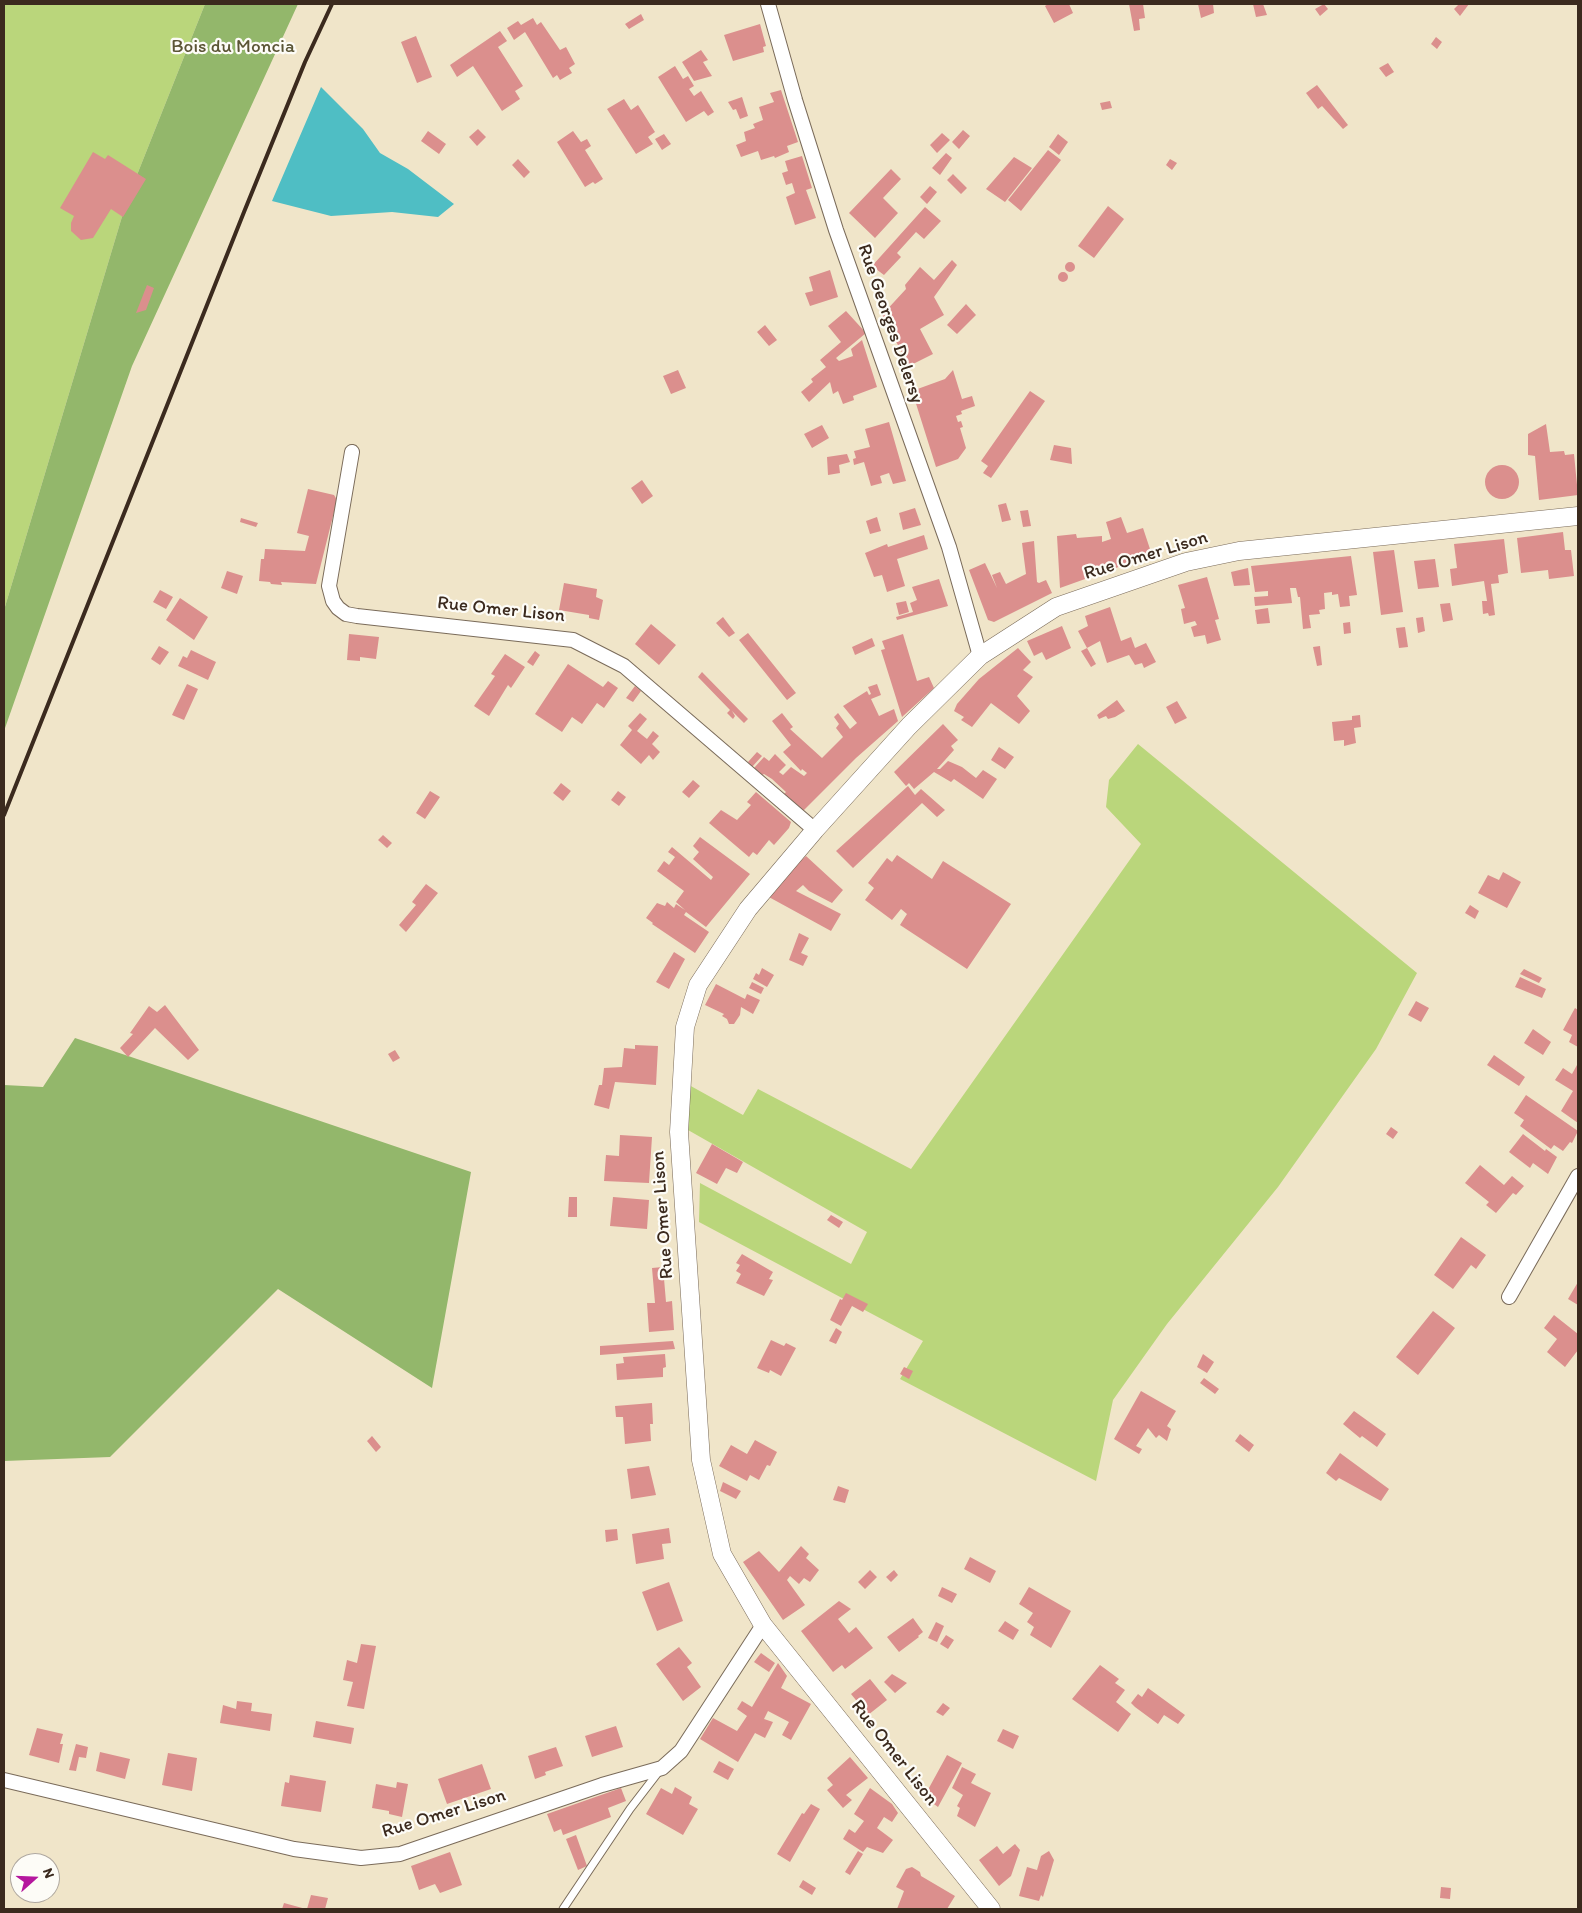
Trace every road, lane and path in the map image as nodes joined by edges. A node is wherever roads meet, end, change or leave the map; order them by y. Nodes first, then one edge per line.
1 (768, 4) edge
2 (352, 452) dead end
3 (1578, 516) edge
4 (980, 656) junction
5 (815, 830) junction
6 (1578, 1176) edge
7 (1509, 1297) dead end
8 (763, 1625) junction
9 (662, 1768) junction
10 (4, 1780) edge
11 (563, 1909) edge
12 (991, 1909) edge

1 - 4 street, Rue Georges Delersy
2 - 5 street, Rue Omer Lison
3 - 4 street, Rue Omer Lison
4 - 5 street, Rue Omer Lison
5 - 8 street, Rue Omer Lison
6 - 7 street
8 - 9 street, Rue Omer Lison
8 - 12 street, Rue Omer Lison
9 - 10 street, Rue Omer Lison
9 - 11 lane

